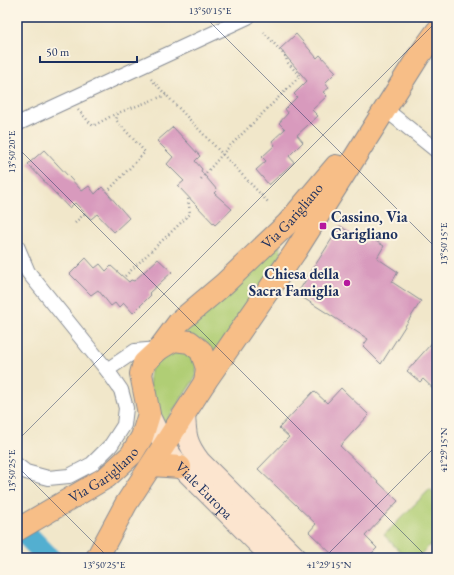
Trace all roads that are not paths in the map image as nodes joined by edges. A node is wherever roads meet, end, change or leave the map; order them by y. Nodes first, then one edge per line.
1 (248, 17) edge
2 (431, 17) edge
3 (437, 31) edge
4 (418, 57) junction
5 (385, 109) junction
6 (17, 124) edge
7 (437, 152) edge
8 (17, 246) edge
9 (179, 322) junction
10 (159, 349) junction
11 (135, 351) junction
12 (107, 370) junction
13 (205, 382) junction
14 (186, 413) junction
15 (149, 414) junction
16 (164, 446) junction
17 (17, 465) edge
18 (152, 466) junction
19 (180, 467) junction
20 (17, 530) edge
21 (97, 558) edge
22 (272, 558) edge
23 (298, 558) edge

1 - 6 street
2 - 4 main road, Via Garigliano
3 - 4 main road, Via Garigliano
4 - 5 main road, Via Garigliano
5 - 7 street
5 - 9 main road, Via Garigliano
5 - 13 main road, Via Garigliano
8 - 12 street
9 - 10 main road, Via Garigliano
9 - 11 street
10 - 11 street
10 - 13 main road, Via Garigliano
10 - 15 main road, Via Garigliano
11 - 12 street
12 - 17 street
13 - 14 main road, Via Garigliano
14 - 16 main road, Via Garigliano
14 - 23 street, Viale Europa
15 - 16 street, Viale Europa
15 - 20 main road, Via Garigliano
16 - 18 main road, Via Garigliano
16 - 19 street, Viale Europa
18 - 19 main road
18 - 21 main road, Via Garigliano
19 - 22 street, Viale Europa

